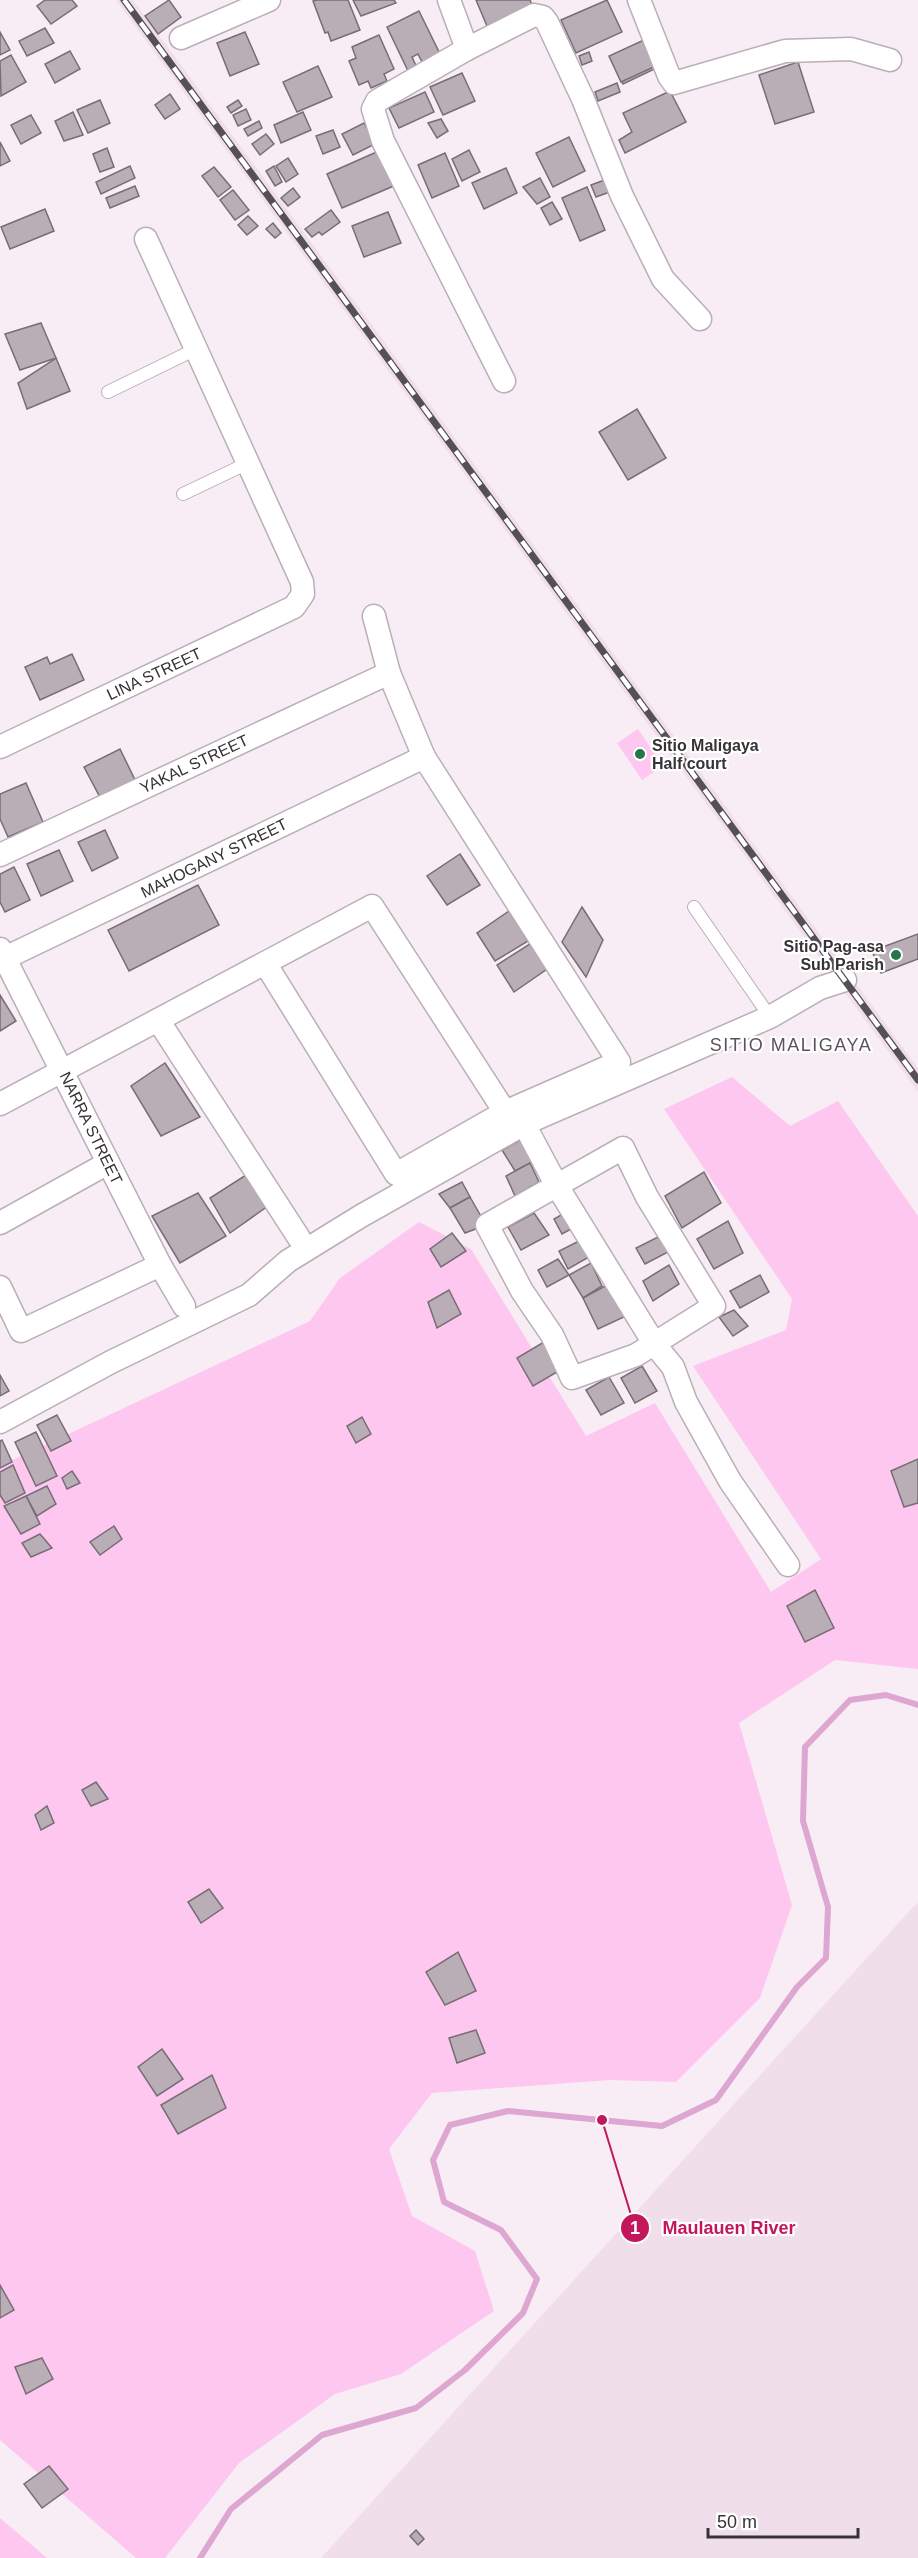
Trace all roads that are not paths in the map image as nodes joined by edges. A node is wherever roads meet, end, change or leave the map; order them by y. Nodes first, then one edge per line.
1 (268, 0) edge
2 (449, 0) edge
3 (645, 1) edge
4 (222, 9) edge
5 (181, 38) dead end
6 (467, 49) junction
7 (890, 60) dead end
8 (146, 240) dead end
9 (700, 319) dead end
10 (196, 349) junction
11 (504, 381) dead end
12 (108, 392) dead end
13 (248, 463) junction
14 (183, 495) dead end
15 (374, 616) dead end
16 (389, 673) junction
17 (0, 747) edge
18 (424, 757) junction
19 (0, 855) edge
20 (694, 907) dead end
21 (2, 954) edge
22 (265, 963) junction
23 (844, 980) dead end
24 (770, 1017) junction
25 (158, 1020) junction
26 (63, 1071) junction
27 (0, 1104) edge
28 (505, 1112) junction
29 (524, 1124) junction
30 (108, 1163) junction
31 (557, 1186) junction
32 (0, 1223) edge
33 (299, 1238) dead end
34 (160, 1265) junction
35 (0, 1287) edge
36 (184, 1306) dead end
37 (655, 1345) junction
38 (0, 1422) edge
39 (788, 1565) dead end

1 - 4 street
2 - 6 street
3 - 7 street
4 - 5 street
6 - 9 street
6 - 11 street
8 - 10 street
10 - 12 lane
10 - 13 street
13 - 14 lane
13 - 17 street, LINA STREET
15 - 16 street
16 - 18 street
16 - 19 street, YAKAL STREET
18 - 21 street, MAHOGANY STREET
18 - 28 street
20 - 24 lane
21 - 26 street, NARRA STREET
22 - 25 street
22 - 28 street
22 - 28 street
23 - 24 street
24 - 29 street
25 - 26 street
25 - 33 street
26 - 27 street
26 - 30 street, NARRA STREET
29 - 31 street
29 - 38 street
30 - 32 street
30 - 34 street, NARRA STREET
31 - 37 street
31 - 37 street
31 - 37 street
34 - 35 street
34 - 36 street, NARRA STREET
37 - 39 street

